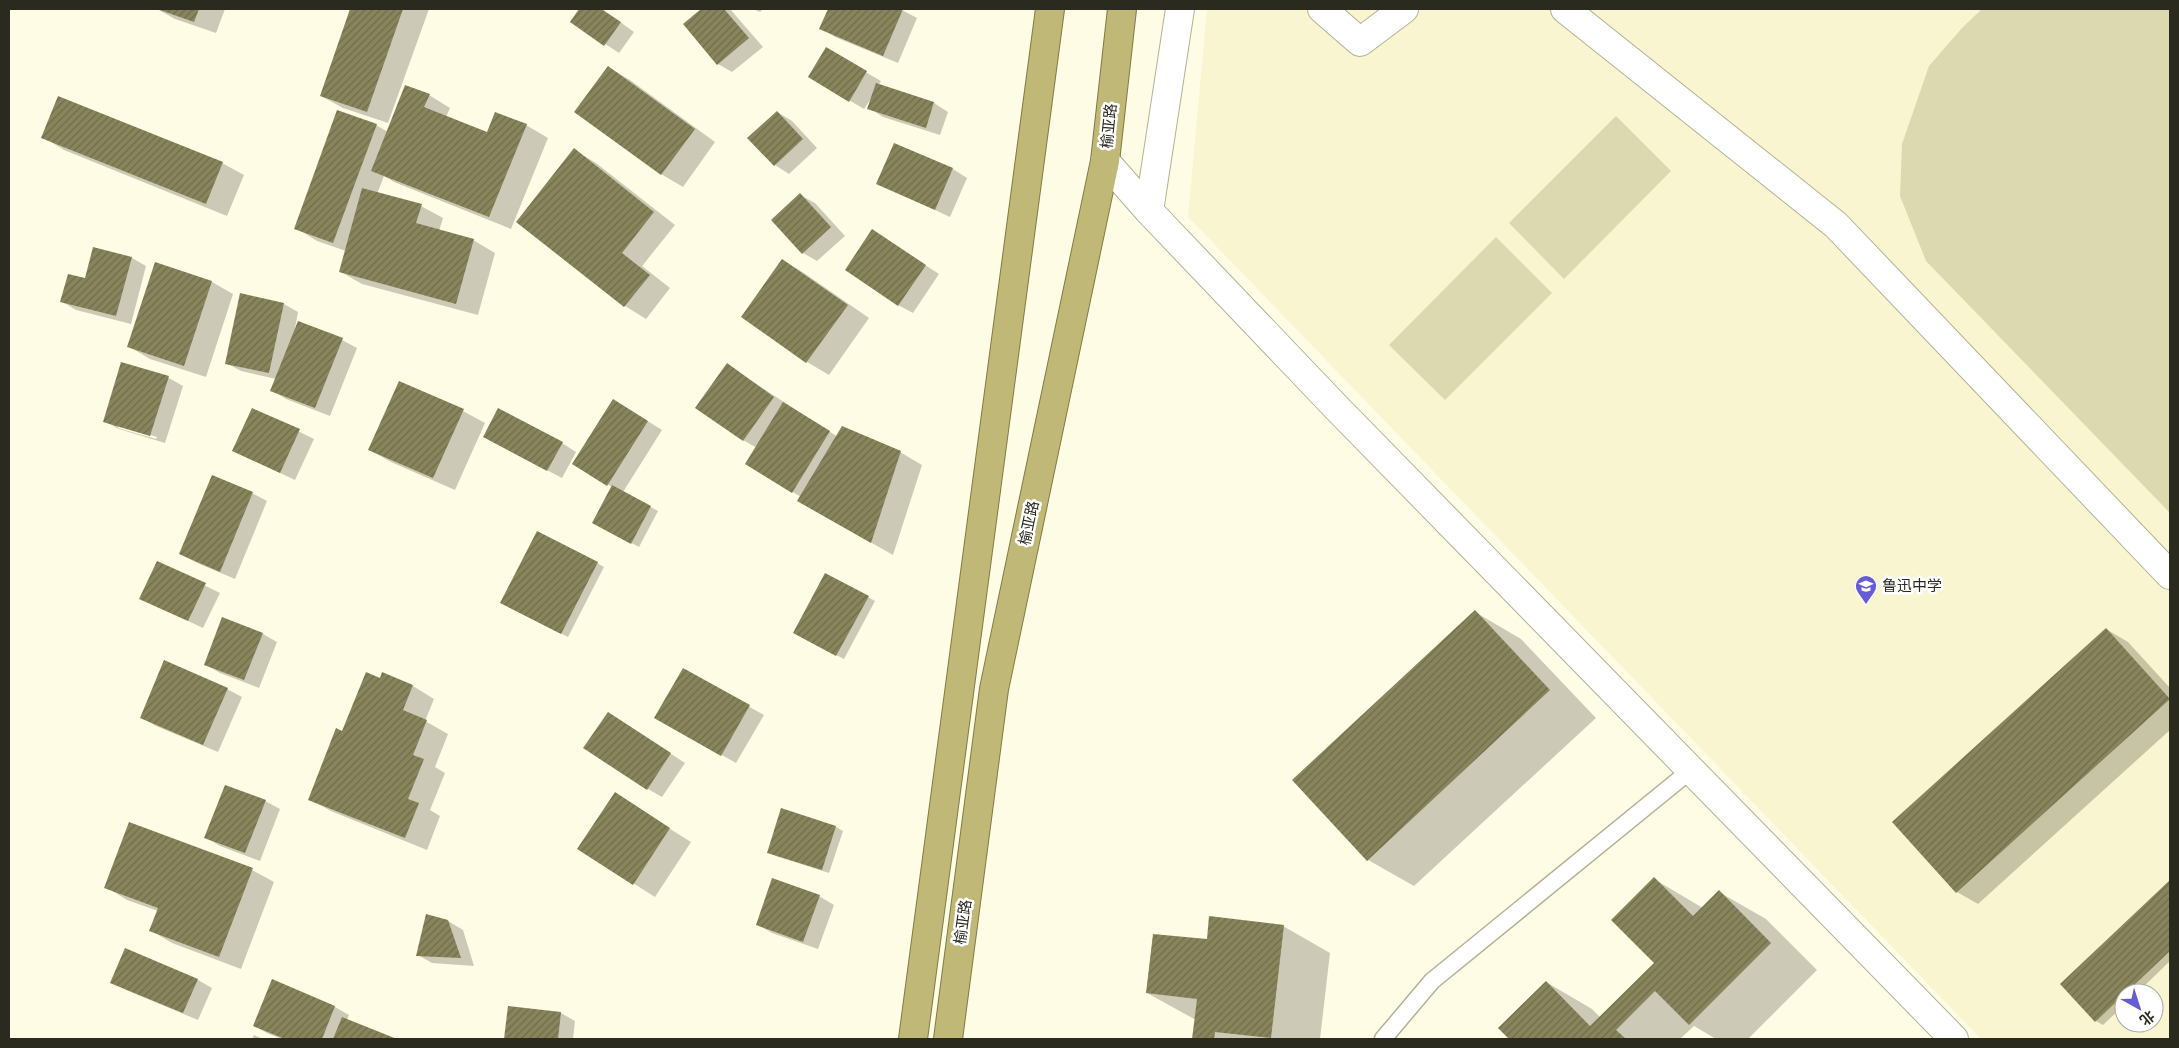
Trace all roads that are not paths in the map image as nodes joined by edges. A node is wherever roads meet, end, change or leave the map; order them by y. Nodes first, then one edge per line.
1 (1050, 9) edge
2 (1122, 9) edge
3 (1180, 9) edge
4 (1322, 9) edge
5 (1404, 9) edge
6 (1565, 9) edge
7 (1105, 161) junction
8 (1150, 211) junction
9 (2170, 575) edge
10 (1691, 770) junction
11 (913, 1039) edge
12 (948, 1039) edge
13 (1383, 1039) edge
14 (1954, 1039) edge

1 - 11 highway
2 - 7 highway, 榆亚路
3 - 8 street
4 - 5 street
6 - 9 street
7 - 8 street
7 - 12 highway, 榆亚路
8 - 10 street
10 - 13 lane
10 - 14 street

